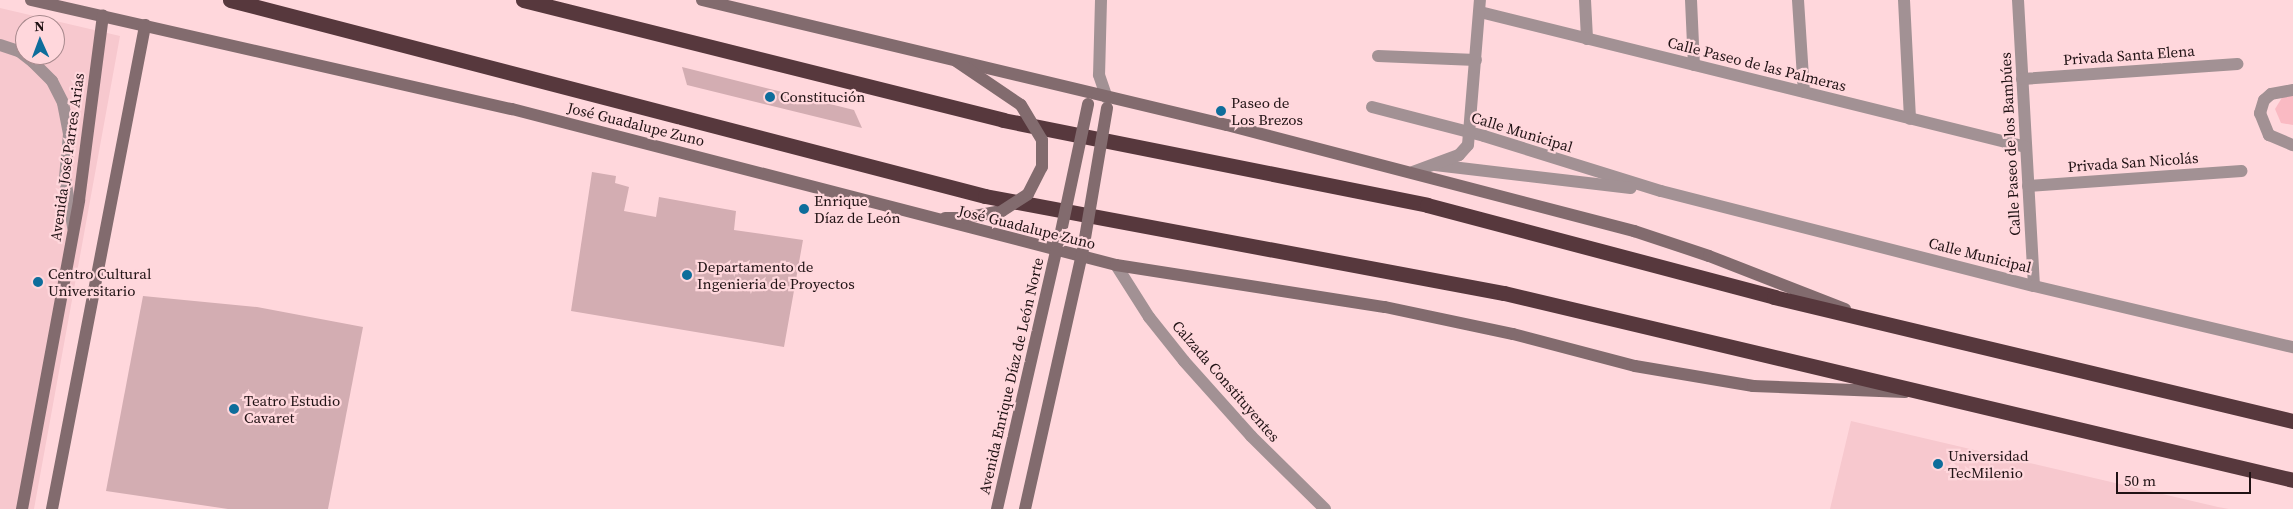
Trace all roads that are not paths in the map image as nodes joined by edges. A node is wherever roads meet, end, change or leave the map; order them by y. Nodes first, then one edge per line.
1 (30, 0) edge
2 (230, 0) edge
3 (524, 0) edge
4 (702, 0) edge
5 (1101, 0) edge
6 (1585, 0) edge
7 (1691, 0) edge
8 (1798, 0) edge
9 (1904, 0) edge
10 (2018, 0) edge
11 (1480, 6) edge
12 (103, 16) junction
13 (145, 25) junction
14 (1587, 38) junction
15 (0, 45) edge
16 (1378, 56) dead end
17 (950, 57) junction
18 (1476, 60) junction
19 (2237, 64) dead end
20 (1694, 65) junction
21 (1099, 75) junction
22 (2022, 79) junction
23 (2293, 90) edge
24 (1804, 92) junction
25 (1089, 98) junction
26 (1107, 103) junction
27 (1372, 107) dead end
28 (1910, 118) junction
29 (1471, 133) junction
30 (2293, 145) edge
31 (2026, 147) junction
32 (1435, 165) junction
33 (2240, 171) dead end
34 (1413, 172) junction
35 (2028, 186) junction
36 (1661, 192) junction
37 (920, 217) junction
38 (73, 230) junction
39 (1058, 246) junction
40 (1082, 257) junction
41 (1116, 265) junction
42 (2034, 286) junction
43 (1881, 323) junction
44 (2293, 347) edge
45 (1918, 392) junction
46 (2293, 421) edge
47 (2293, 480) edge
48 (22, 509) edge
49 (52, 509) edge
50 (997, 509) edge
51 (1025, 509) edge
52 (1325, 509) edge

1 - 12 main road, José Guadalupe Zuno
2 - 45 highway
3 - 43 highway
4 - 17 main road
5 - 21 street
6 - 14 street
7 - 20 street
8 - 24 street
9 - 28 street
10 - 22 street, Calle Paseo de los Bambúes
11 - 14 street, Calle Paseo de las Palmeras
11 - 18 street
12 - 13 main road, José Guadalupe Zuno
12 - 38 main road, Avenida José Parres Arias
13 - 37 main road, José Guadalupe Zuno
13 - 49 main road
14 - 20 street, Calle Paseo de las Palmeras
15 - 38 street
16 - 18 street
17 - 25 main road
17 - 37 main road, bridge
18 - 29 street
19 - 22 street, Privada Santa Elena
20 - 24 street, Calle Paseo de las Palmeras
21 - 25 street
21 - 26 street
22 - 31 street, Calle Paseo de los Bambúes
23 - 30 street
24 - 28 street, Calle Paseo de las Palmeras
25 - 26 main road
25 - 39 main road, Avenida Enrique Díaz de León Norte, bridge
26 - 34 main road
26 - 40 main road, bridge
27 - 29 street, Calle Municipal
28 - 31 street, Calle Paseo de las Palmeras
29 - 32 street
29 - 36 street, Calle Municipal
31 - 35 street, Calle Paseo de los Bambúes
32 - 34 street
32 - 36 street, Calle Municipal
33 - 35 street, Privada San Nicolás
34 - 43 main road
35 - 42 street, Calle Paseo de los Bambúes
36 - 42 street, Calle Municipal
37 - 39 main road, José Guadalupe Zuno
38 - 48 main road, Avenida José Parres Arias
39 - 40 main road, José Guadalupe Zuno
39 - 50 main road, Avenida Enrique Díaz de León Norte
40 - 41 main road, José Guadalupe Zuno
40 - 51 main road
41 - 45 main road, José Guadalupe Zuno
41 - 52 street, Calzada Constituyentes
42 - 44 street, Calle Municipal
43 - 46 highway
45 - 47 highway

